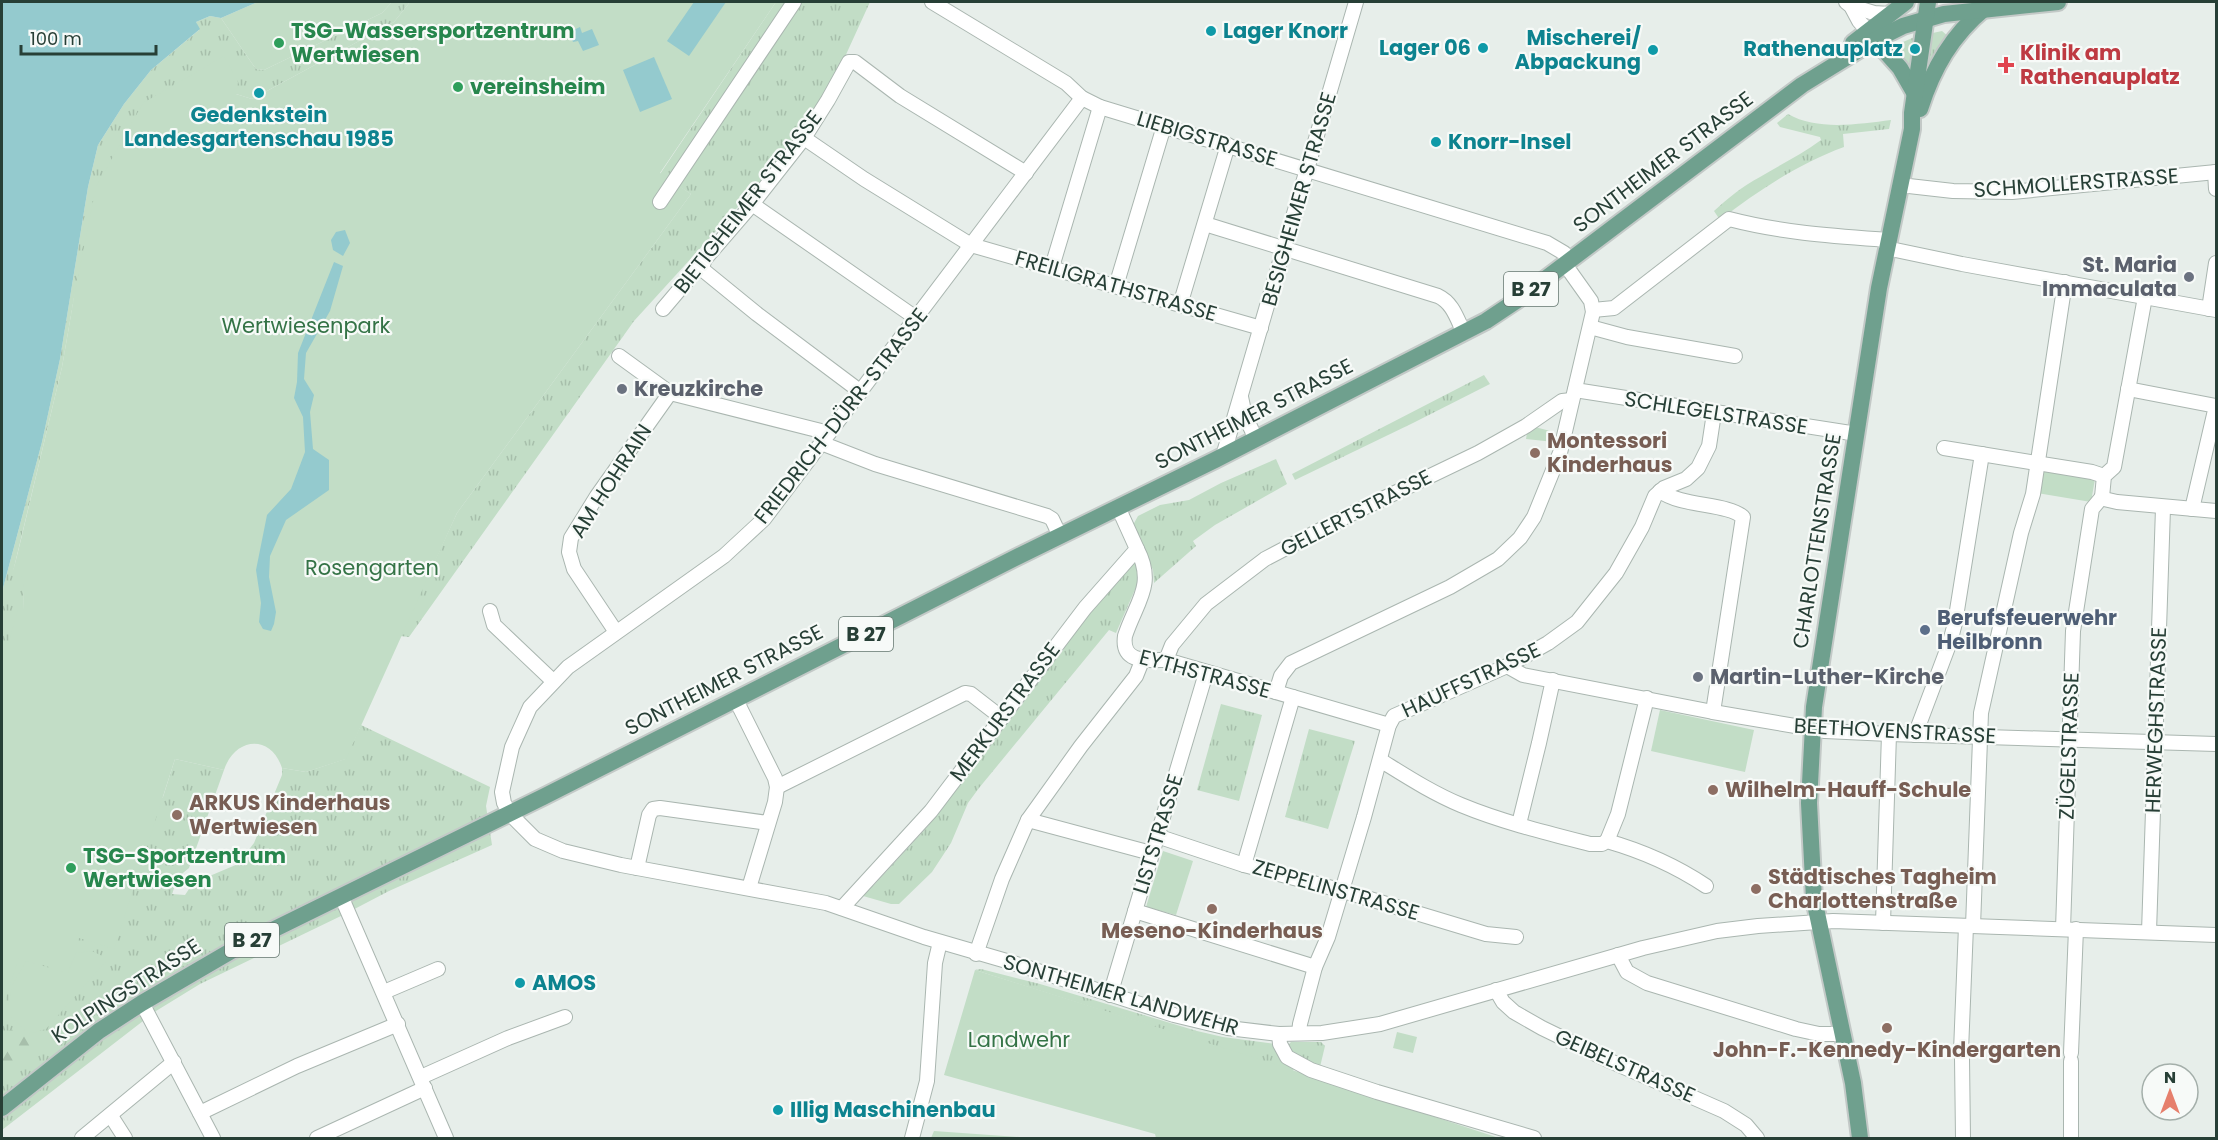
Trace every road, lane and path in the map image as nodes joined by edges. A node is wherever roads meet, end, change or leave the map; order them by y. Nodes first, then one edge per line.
1 (794, 2) edge
2 (932, 2) edge
3 (1356, 2) edge
4 (1906, 2) edge
5 (1949, 2) edge
6 (2058, 2) edge
7 (1848, 4) edge
8 (954, 7) edge
9 (1977, 9) junction
10 (1927, 10) edge
11 (1890, 14) junction
12 (1871, 35) junction
13 (1915, 94) junction
14 (1082, 98) junction
15 (1100, 107) junction
16 (1915, 121) junction
17 (1164, 126) junction
18 (804, 138) junction
19 (1228, 145) junction
20 (1308, 170) junction
21 (2216, 172) edge
22 (1026, 173) junction
23 (1900, 185) junction
24 (2217, 189) edge
25 (660, 202) dead end
26 (752, 204) junction
27 (1205, 224) junction
28 (1887, 244) junction
29 (971, 245) junction
30 (1284, 248) junction
31 (1567, 261) junction
32 (2217, 263) edge
33 (702, 267) junction
34 (1052, 267) junction
35 (2065, 282) junction
36 (1116, 286) junction
37 (2145, 297) junction
38 (1180, 305) junction
39 (663, 309) dead end
40 (2213, 309) edge
41 (1593, 310) junction
42 (916, 318) junction
43 (1590, 327) junction
44 (1261, 328) junction
45 (1464, 333) junction
46 (620, 356) dead end
47 (1735, 356) dead end
48 (2128, 389) junction
49 (861, 392) junction
50 (670, 393) junction
51 (1573, 395) junction
52 (1241, 397) junction
53 (2217, 406) edge
54 (1714, 413) junction
55 (1857, 434) junction
56 (825, 438) junction
57 (1256, 439) junction
58 (1944, 448) dead end
59 (1982, 454) junction
60 (1223, 456) junction
61 (2039, 463) junction
62 (2104, 476) junction
63 (1660, 491) junction
64 (2102, 497) junction
65 (1118, 507) junction
66 (2163, 508) junction
67 (2192, 509) junction
68 (2217, 511) edge
69 (1060, 536) junction
70 (1137, 549) junction
71 (490, 610) dead end
72 (616, 632) junction
73 (1166, 660) junction
74 (1142, 661) junction
75 (1508, 666) junction
76 (1206, 673) junction
77 (1553, 680) junction
78 (553, 681) junction
79 (1276, 692) junction
80 (1293, 697) junction
81 (1647, 698) junction
82 (736, 700) junction
83 (1713, 712) junction
84 (1002, 718) junction
85 (1389, 725) junction
86 (1812, 729) junction
87 (1889, 734) junction
88 (1916, 735) junction
89 (1979, 736) junction
90 (2069, 740) junction
91 (2156, 744) junction
92 (2217, 744) edge
93 (1380, 760) junction
94 (777, 787) junction
95 (510, 814) junction
96 (1028, 820) junction
97 (768, 824) junction
98 (1518, 824) junction
99 (1157, 836) junction
100 (1607, 841) junction
101 (1151, 853) junction
102 (1244, 865) junction
103 (637, 868) junction
104 (1706, 886) dead end
105 (749, 888) junction
106 (1340, 890) junction
107 (341, 896) junction
108 (842, 908) junction
109 (1135, 911) junction
110 (1817, 921) junction
111 (1883, 923) junction
112 (1970, 926) junction
113 (2069, 929) junction
114 (2148, 932) junction
115 (2217, 935) edge
116 (1516, 937) dead end
117 (940, 942) junction
118 (976, 954) junction
119 (1618, 955) junction
120 (1315, 967) junction
121 (438, 969) dead end
122 (1496, 990) junction
123 (384, 992) junction
124 (1110, 994) junction
125 (142, 1003) junction
126 (565, 1017) dead end
127 (398, 1024) junction
128 (1299, 1033) junction
129 (1279, 1034) junction
130 (1841, 1034) junction
131 (174, 1062) junction
132 (423, 1083) junction
133 (2, 1108) edge
134 (200, 1113) junction
135 (111, 1116) junction
136 (82, 1138) edge
137 (125, 1138) edge
138 (213, 1138) edge
139 (317, 1138) edge
140 (446, 1138) edge
141 (912, 1138) edge
142 (1534, 1138) edge
143 (1757, 1138) edge
144 (1860, 1138) edge
145 (1963, 1138) edge
146 (2071, 1138) edge

1 - 25 street
2 - 8 street, LIEBIGSTRASSE
3 - 20 street, BESIGHEIMER STRASSE
4 - 11 main road, B 27
5 - 9 main road
6 - 9 main road, B 27
7 - 11 street
7 - 12 street
8 - 14 street, LIEBIGSTRASSE
9 - 10 main road, SONTHEIMER STRASSE / B 27
9 - 16 main road
10 - 12 main road, SONTHEIMER STRASSE / B 27
10 - 13 main road, CHARLOTTENSTRASSE
11 - 12 main road, B 27
12 - 13 main road
12 - 31 main road, SONTHEIMER STRASSE / B 27
13 - 16 main road, CHARLOTTENSTRASSE
14 - 15 street, LIEBIGSTRASSE
14 - 22 street, FRIEDRICH-DÜRR-STRASSE
15 - 17 street, LIEBIGSTRASSE
15 - 34 street
16 - 23 main road, CHARLOTTENSTRASSE
17 - 19 street, LIEBIGSTRASSE
17 - 36 street
18 - 22 street, BIETIGHEIMER STRASSE
18 - 26 street, BIETIGHEIMER STRASSE
18 - 29 street, FREILIGRATHSTRASSE
19 - 20 street, LIEBIGSTRASSE
19 - 27 street
20 - 30 street, BESIGHEIMER STRASSE
20 - 31 street, LIEBIGSTRASSE
21 - 23 street, SCHMOLLERSTRASSE
21 - 24 street
22 - 29 street, FRIEDRICH-DÜRR-STRASSE
23 - 28 main road, CHARLOTTENSTRASSE
26 - 33 street, BIETIGHEIMER STRASSE
26 - 42 street
27 - 30 street
27 - 38 street
28 - 35 street
28 - 41 street
28 - 55 main road, CHARLOTTENSTRASSE
29 - 34 street, FREILIGRATHSTRASSE
29 - 42 street, FRIEDRICH-DÜRR-STRASSE
30 - 44 street, BESIGHEIMER STRASSE
30 - 45 street
31 - 41 street, LIEBIGSTRASSE
31 - 45 main road, SONTHEIMER STRASSE / B 27
32 - 40 street
33 - 39 street, BIETIGHEIMER STRASSE
33 - 49 street
34 - 36 street, FREILIGRATHSTRASSE
35 - 37 street
35 - 61 street
36 - 38 street, FREILIGRATHSTRASSE
37 - 40 street
37 - 48 street
38 - 44 street, FREILIGRATHSTRASSE
41 - 43 street
42 - 49 street, FRIEDRICH-DÜRR-STRASSE
43 - 47 street
43 - 51 street
44 - 52 street, BESIGHEIMER STRASSE
45 - 57 main road, SONTHEIMER STRASSE / B 27
46 - 50 street
48 - 53 street
48 - 62 street
49 - 56 street, FRIEDRICH-DÜRR-STRASSE
50 - 56 street
50 - 72 street, AM HOHRAIN
51 - 54 street, SCHLEGELSTRASSE
51 - 73 street, GELLERTSTRASSE
51 - 79 street
52 - 57 street
52 - 60 street, BESIGHEIMER STRASSE
53 - 67 street
54 - 55 street, SCHLEGELSTRASSE
54 - 63 street
55 - 86 main road, CHARLOTTENSTRASSE
56 - 69 street
56 - 72 street, FRIEDRICH-DÜRR-STRASSE
57 - 60 main road, SONTHEIMER STRASSE / B 27
58 - 59 street
59 - 61 street
59 - 88 street
60 - 65 main road, SONTHEIMER STRASSE / B 27
61 - 62 street
61 - 89 street
62 - 64 street, ZÜGELSTRASSE
63 - 75 street, HAUFFSTRASSE
63 - 83 street
64 - 66 street
64 - 90 street, ZÜGELSTRASSE
65 - 69 main road, SONTHEIMER STRASSE / B 27
65 - 70 street
66 - 67 street
66 - 91 street, HERWEGHSTRASSE
67 - 68 street
69 - 82 main road, SONTHEIMER STRASSE / B 27
70 - 74 street, EYTHSTRASSE
70 - 84 street, MERKURSTRASSE
71 - 78 street
72 - 78 street, FRIEDRICH-DÜRR-STRASSE
73 - 74 street, EYTHSTRASSE
73 - 76 street, EYTHSTRASSE
74 - 96 street
75 - 77 street, BEETHOVENSTRASSE
75 - 85 street, HAUFFSTRASSE
76 - 79 street, EYTHSTRASSE
76 - 99 street, LISTSTRASSE
77 - 81 street, BEETHOVENSTRASSE
77 - 98 street
78 - 95 street, FRIEDRICH-DÜRR-STRASSE
79 - 80 street, EYTHSTRASSE
80 - 85 street, EYTHSTRASSE
80 - 102 street
81 - 83 street, BEETHOVENSTRASSE
81 - 100 street
82 - 94 street
82 - 95 main road, SONTHEIMER STRASSE / B 27
83 - 86 street, BEETHOVENSTRASSE
84 - 94 street
84 - 108 street, MERKURSTRASSE
85 - 93 street, HAUFFSTRASSE
86 - 87 street, BEETHOVENSTRASSE
86 - 110 main road, CHARLOTTENSTRASSE
87 - 88 street, BEETHOVENSTRASSE
87 - 111 street
88 - 89 street, BEETHOVENSTRASSE
89 - 90 street, BEETHOVENSTRASSE
89 - 112 street
90 - 91 street, BEETHOVENSTRASSE
90 - 113 street, ZÜGELSTRASSE
91 - 92 street, BEETHOVENSTRASSE
91 - 114 street, HERWEGHSTRASSE
93 - 98 street
93 - 106 street, HAUFFSTRASSE
94 - 97 street
95 - 103 street, SONTHEIMER LANDWEHR
95 - 107 main road, KOLPINGSTRASSE / B 27
96 - 101 street
96 - 118 street
97 - 103 street
97 - 105 street
98 - 100 street
99 - 101 street, LISTSTRASSE
99 - 102 street, ZEPPELINSTRASSE
100 - 104 street
101 - 109 street, LISTSTRASSE
102 - 106 street, ZEPPELINSTRASSE
103 - 105 street, SONTHEIMER LANDWEHR
105 - 108 street, SONTHEIMER LANDWEHR
106 - 116 street, ZEPPELINSTRASSE
106 - 120 street, HAUFFSTRASSE
107 - 123 street
107 - 125 main road, KOLPINGSTRASSE / B 27
108 - 117 street, SONTHEIMER LANDWEHR
109 - 120 street
109 - 124 street, LISTSTRASSE
110 - 111 street, SONTHEIMER LANDWEHR
110 - 119 street, SONTHEIMER LANDWEHR
110 - 130 main road, CHARLOTTENSTRASSE
111 - 112 street, SONTHEIMER LANDWEHR
112 - 113 street, SONTHEIMER LANDWEHR
112 - 145 street
113 - 114 street, SONTHEIMER LANDWEHR
113 - 146 street, ZÜGELSTRASSE
114 - 115 street, SONTHEIMER LANDWEHR
117 - 118 street, SONTHEIMER LANDWEHR
117 - 141 street
118 - 124 street, SONTHEIMER LANDWEHR
119 - 122 street, SONTHEIMER LANDWEHR
119 - 130 street
120 - 128 street, HAUFFSTRASSE
121 - 123 street
122 - 128 street, SONTHEIMER LANDWEHR
122 - 143 street, GEIBELSTRASSE
123 - 127 street
124 - 129 street, SONTHEIMER LANDWEHR
125 - 131 street
125 - 133 main road, KOLPINGSTRASSE / B 27
126 - 132 street
127 - 132 street
127 - 134 street
128 - 129 street, SONTHEIMER LANDWEHR
129 - 142 street
130 - 144 main road, CHARLOTTENSTRASSE
131 - 134 street
131 - 135 street
132 - 139 street
132 - 140 street
134 - 138 street
135 - 136 street
135 - 137 street

